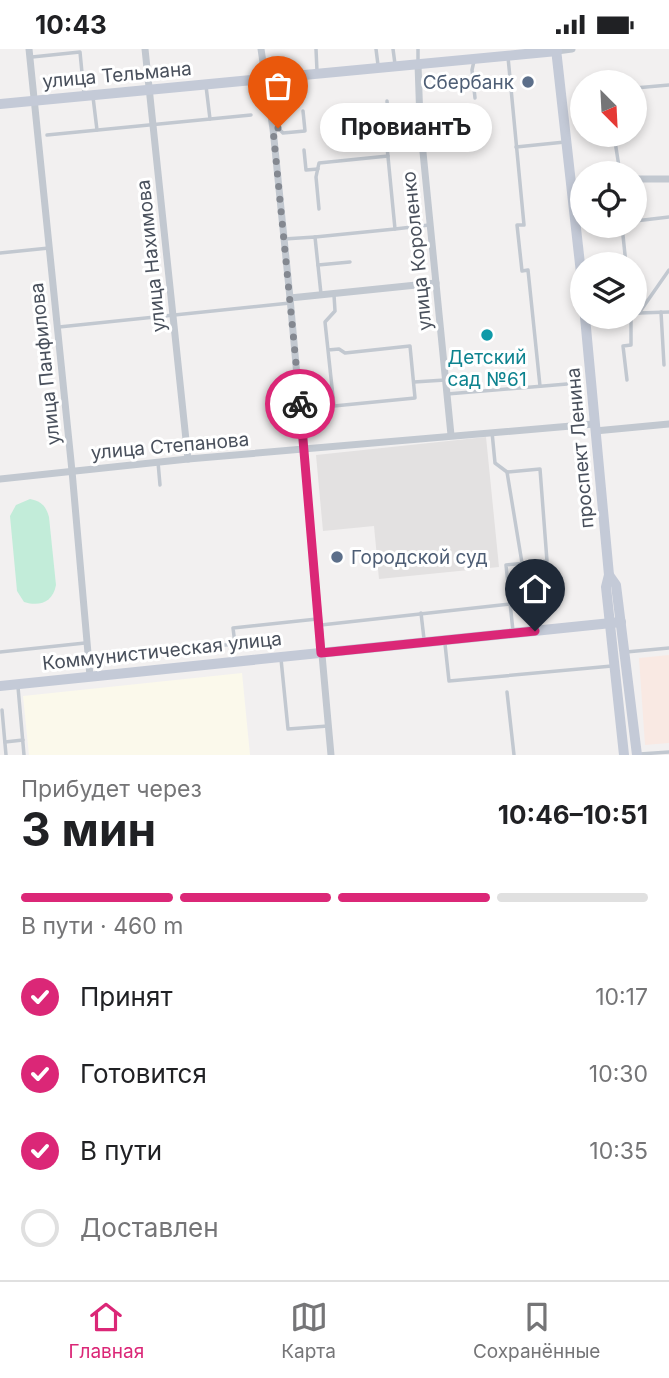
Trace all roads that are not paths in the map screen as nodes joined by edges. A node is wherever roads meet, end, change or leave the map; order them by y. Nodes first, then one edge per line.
1 (145, 49) edge
2 (261, 49) edge
3 (316, 49) edge
4 (376, 49) edge
5 (393, 49) edge
6 (418, 49) edge
7 (572, 49) edge
8 (557, 50) edge
9 (83, 51) edge
10 (29, 53) edge
11 (508, 55) junction
12 (467, 56) edge
13 (418, 64) junction
14 (395, 66) junction
15 (379, 68) junction
16 (317, 73) junction
17 (265, 78) junction
18 (206, 84) junction
19 (669, 85) edge
20 (648, 87) edge
21 (149, 90) junction
22 (89, 95) junction
23 (475, 98) dead end
24 (34, 101) junction
25 (387, 101) dead end
26 (0, 104) edge
27 (303, 111) dead end
28 (251, 115) dead end
29 (210, 119) junction
30 (420, 123) junction
31 (153, 125) junction
32 (387, 126) junction
33 (273, 129) junction
34 (97, 130) junction
35 (336, 131) dead end
36 (47, 135) dead end
37 (567, 142) junction
38 (516, 147) junction
39 (304, 150) dead end
40 (388, 156) junction
41 (572, 161) edge
42 (318, 169) junction
43 (647, 179) edge
44 (669, 179) edge
45 (319, 209) dead end
46 (669, 217) edge
47 (647, 220) edge
48 (430, 225) junction
49 (395, 229) junction
50 (315, 237) junction
51 (284, 239) junction
52 (49, 248) junction
53 (0, 253) edge
54 (349, 262) dead end
55 (318, 265) junction
56 (669, 270) edge
57 (436, 283) junction
58 (334, 293) junction
59 (321, 294) junction
60 (290, 300) junction
61 (647, 300) edge
62 (669, 312) edge
63 (661, 313) junction
64 (173, 314) junction
65 (647, 314) edge
66 (57, 327) junction
67 (587, 329) edge
68 (631, 329) edge
69 (328, 349) junction
70 (664, 365) dead end
71 (446, 380) junction
72 (626, 380) dead end
73 (414, 382) junction
74 (567, 384) dead end
75 (540, 386) junction
76 (332, 389) junction
77 (299, 392) junction
78 (447, 394) junction
79 (669, 424) edge
80 (595, 427) junction
81 (492, 432) junction
82 (451, 435) junction
83 (304, 450) junction
84 (188, 459) junction
85 (158, 462) junction
86 (72, 471) junction
87 (507, 471) junction
88 (0, 479) edge
89 (160, 485) dead end
90 (522, 563) junction
91 (510, 604) junction
92 (421, 613) junction
93 (318, 622) junction
94 (615, 623) junction
95 (513, 633) junction
96 (445, 640) junction
97 (87, 642) junction
98 (424, 642) junction
99 (669, 648) edge
100 (0, 652) edge
101 (321, 653) junction
102 (624, 653) junction
103 (281, 657) junction
104 (89, 659) junction
105 (614, 665) junction
106 (90, 676) junction
107 (17, 684) junction
108 (0, 686) edge
109 (508, 692) dead end
110 (2, 710) dead end
111 (328, 726) junction
112 (23, 740) junction
113 (5, 742) junction
114 (669, 751) edge
115 (6, 755) edge
116 (24, 755) edge
117 (331, 755) edge
118 (514, 755) edge
119 (624, 755) edge
120 (637, 755) edge

1 - 21 street, улица Нахимова
2 - 17 street
3 - 16 lane
4 - 15 lane
5 - 14 lane
6 - 13 lane
7 - 8 street, улица Тельмана
8 - 11 main road, улица Тельмана
8 - 37 main road
9 - 10 lane
9 - 22 lane
10 - 24 street, улица Панфилова
11 - 12 main road, улица Тельмана
11 - 38 lane
12 - 13 main road, улица Тельмана
12 - 23 lane
13 - 14 main road, улица Тельмана
13 - 30 street, улица Короленко
14 - 15 main road, улица Тельмана
15 - 16 main road, улица Тельмана
16 - 17 main road, улица Тельмана
17 - 18 main road, улица Тельмана
17 - 33 street
18 - 21 main road, улица Тельмана
18 - 29 lane
19 - 20 lane
21 - 22 main road, улица Тельмана
21 - 31 street, улица Нахимова
22 - 24 main road, улица Тельмана
22 - 34 lane
24 - 26 main road, улица Тельмана
24 - 52 street, улица Панфилова
25 - 32 lane
27 - 33 lane
28 - 29 lane
29 - 31 lane
30 - 32 lane
30 - 48 street, улица Короленко
31 - 34 lane
31 - 64 street, улица Нахимова
32 - 35 lane
32 - 40 lane
33 - 51 street
34 - 36 lane
37 - 38 lane
37 - 41 main road
38 - 75 lane
39 - 42 lane
40 - 42 lane
40 - 49 lane
42 - 45 lane
43 - 44 street
46 - 47 lane
48 - 49 lane
48 - 57 street, улица Короленко
49 - 50 lane
50 - 51 lane
50 - 55 lane
51 - 60 street
52 - 53 lane
52 - 66 street, улица Панфилова
54 - 55 lane
55 - 59 lane
56 - 61 lane
57 - 58 street
57 - 71 street, улица Короленко
58 - 59 street
58 - 69 lane
59 - 60 street
60 - 64 lane
60 - 77 street
62 - 63 lane
63 - 65 lane
63 - 70 lane
64 - 66 lane
64 - 84 street, улица Нахимова
66 - 86 street, улица Панфилова
67 - 80 main road, проспект Ленина
68 - 72 lane
69 - 73 lane
69 - 76 lane
71 - 73 lane
71 - 78 street, улица Короленко
73 - 76 lane
74 - 75 lane
75 - 78 lane
76 - 77 lane
77 - 83 street
78 - 82 street, улица Короленко
79 - 80 street, улица Степанова
80 - 81 street, улица Степанова
80 - 94 main road, проспект Ленина
81 - 82 street, улица Степанова
81 - 87 lane
82 - 83 street, улица Степанова
83 - 84 street, улица Степанова
83 - 93 street
84 - 85 street, улица Степанова
85 - 86 street, улица Степанова
85 - 89 lane
86 - 88 street, улица Степанова
86 - 97 street, улица Панфилова
87 - 90 lane
87 - 90 lane
90 - 91 lane
91 - 92 lane
91 - 95 lane
92 - 93 lane
92 - 98 lane
93 - 101 street
93 - 104 lane
94 - 95 main road, Коммунистическая улица
94 - 102 main road, проспект Ленина
94 - 105 main road, проспект Ленина
95 - 96 main road, Коммунистическая улица
96 - 98 main road, Коммунистическая улица
96 - 105 lane
97 - 100 lane
97 - 104 street, улица Панфилова
98 - 101 main road, Коммунистическая улица
99 - 102 lane
101 - 103 main road, Коммунистическая улица
101 - 111 street
102 - 120 main road, проспект Ленина
103 - 106 main road, Коммунистическая улица
103 - 111 lane
104 - 106 street, улица Панфилова
105 - 119 main road, проспект Ленина
106 - 107 main road, Коммунистическая улица
107 - 108 main road, Коммунистическая улица
107 - 112 lane
109 - 118 lane
110 - 113 lane
111 - 117 street
112 - 113 lane
112 - 116 lane
113 - 115 lane
114 - 120 lane

